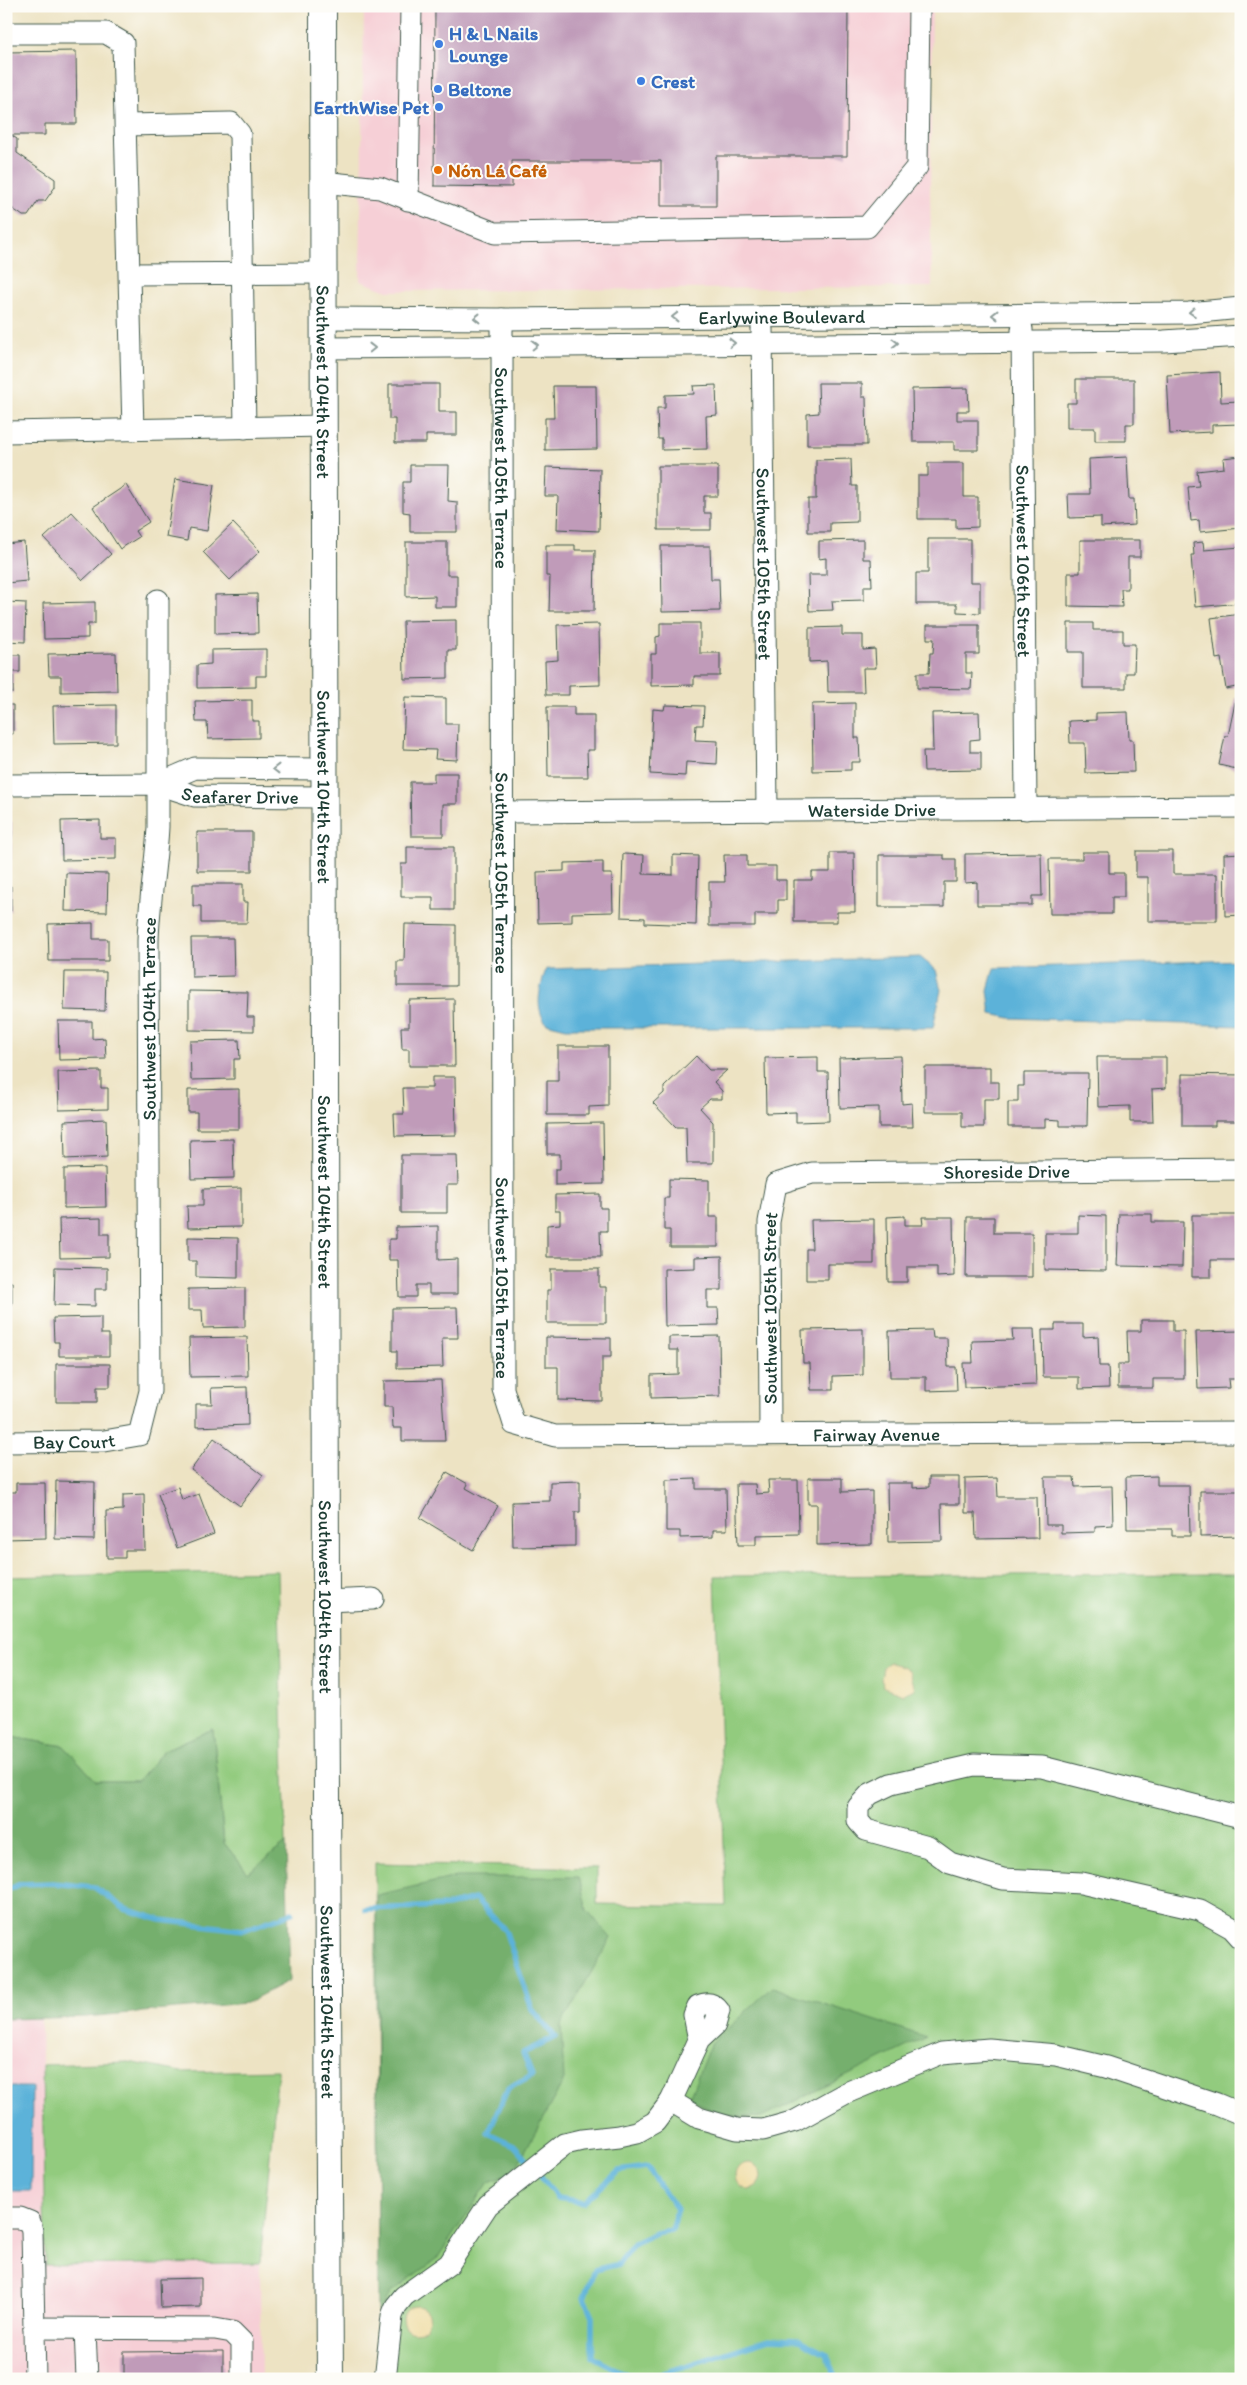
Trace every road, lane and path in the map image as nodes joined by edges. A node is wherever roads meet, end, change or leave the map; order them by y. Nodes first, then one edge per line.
1 (323, 6) edge
2 (411, 6) edge
3 (919, 6) edge
4 (6, 33) edge
5 (126, 125) junction
6 (322, 182) junction
7 (408, 200) junction
8 (242, 273) junction
9 (322, 273) junction
10 (130, 274) junction
11 (1241, 308) edge
12 (1022, 314) junction
13 (762, 317) junction
14 (323, 318) junction
15 (502, 318) junction
16 (1241, 336) edge
17 (1022, 342) junction
18 (762, 343) junction
19 (502, 346) junction
20 (324, 348) junction
21 (324, 426) junction
22 (245, 428) junction
23 (133, 430) junction
24 (6, 432) edge
25 (158, 600) dead end
26 (325, 769) junction
27 (158, 784) junction
28 (6, 785) edge
29 (325, 797) junction
30 (1241, 807) edge
31 (1026, 809) junction
32 (767, 811) junction
33 (503, 812) junction
34 (1241, 1169) edge
35 (776, 1184) joint
36 (514, 1424) joint
37 (1241, 1432) edge
38 (770, 1433) junction
39 (139, 1435) joint
40 (6, 1442) edge
41 (373, 1599) dead end
42 (326, 1601) junction
43 (1241, 1817) edge
44 (1241, 1938) edge
45 (699, 2040) dead end
46 (671, 2101) junction
47 (1241, 2114) edge
48 (6, 2218) edge
49 (34, 2328) junction
50 (86, 2329) junction
51 (35, 2379) edge
52 (87, 2379) edge
53 (242, 2379) edge
54 (330, 2379) edge
55 (386, 2379) edge

1 - 6 main road, Southwest 104th Street
2 - 7 street
3 - 7 street
4 - 5 street
5 - 8 street
5 - 10 street
6 - 7 street
6 - 9 main road, Southwest 104th Street
8 - 9 street
8 - 10 street
8 - 22 street
9 - 14 main road, Southwest 104th Street
10 - 23 street
11 -> 12 street, Earlywine Boulevard
12 -> 13 street, Earlywine Boulevard
12 - 17 street, Southwest 106th Street
13 -> 15 street, Earlywine Boulevard
13 - 18 street, Southwest 105th Street
15 -> 14 street, Earlywine Boulevard
14 - 20 main road, Southwest 104th Street
15 - 19 street, Southwest 105th Terrace
16 - 17 street, Earlywine Boulevard
18 -> 17 street, Earlywine Boulevard
17 - 31 street, Southwest 106th Street
19 -> 18 street, Earlywine Boulevard
18 - 32 street, Southwest 105th Street
20 -> 19 street, Earlywine Boulevard
19 - 33 street, Southwest 105th Terrace
20 - 21 main road, Southwest 104th Street
21 - 22 street
21 - 26 main road, Southwest 104th Street
22 - 23 street
23 - 24 street
25 - 27 street, Southwest 104th Terrace
26 -> 27 street, Seafarer Drive
26 - 29 main road, Southwest 104th Street
27 - 28 street, Seafarer Drive
27 - 29 street, Seafarer Drive
27 - 39 street, Southwest 104th Terrace
29 - 42 main road, Southwest 104th Street
30 - 31 street, Waterside Drive
31 - 32 street, Waterside Drive
32 - 33 street, Waterside Drive
33 - 36 street, Southwest 105th Terrace
34 - 35 street, Shoreside Drive
35 - 38 street, Southwest 105th Street
36 - 38 street, Fairway Avenue
37 - 38 street, Fairway Avenue
39 - 40 street, Bay Court
41 - 42 street
42 - 54 main road, Southwest 104th Street
43 - 44 street
45 - 46 street
46 - 47 street
46 - 55 street
48 - 49 street
49 - 50 street
49 - 51 street
50 - 52 street
50 - 53 street

